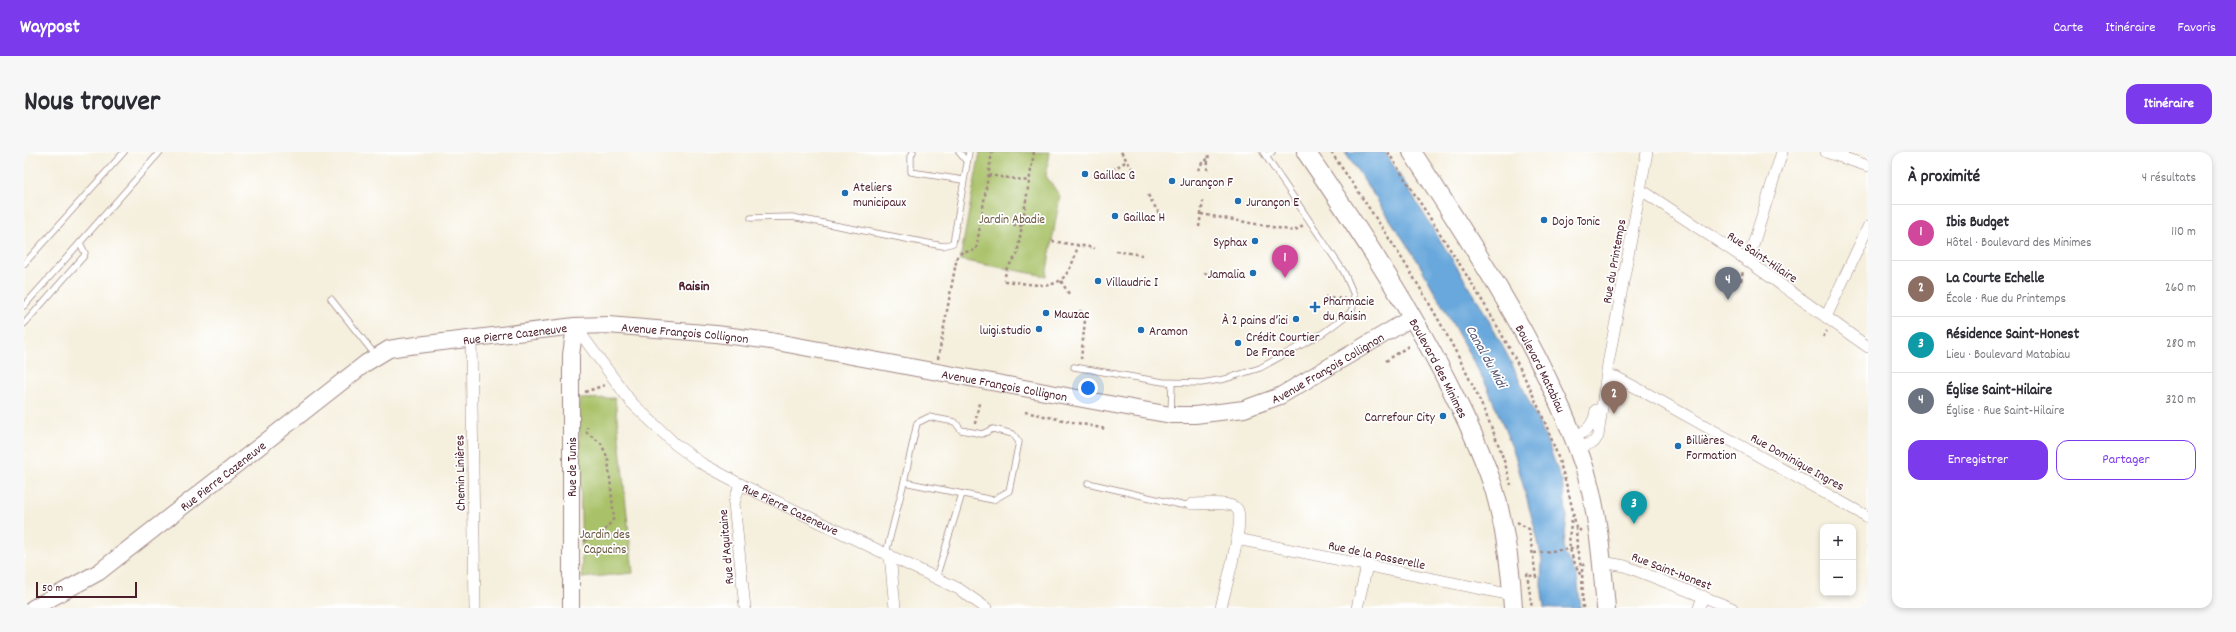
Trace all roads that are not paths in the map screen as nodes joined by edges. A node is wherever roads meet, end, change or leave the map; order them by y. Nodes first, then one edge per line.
1 (124, 152) edge
2 (160, 152) edge
3 (913, 152) edge
4 (959, 152) edge
5 (969, 152) edge
6 (1272, 152) edge
7 (1306, 152) edge
8 (1412, 152) edge
9 (1646, 152) edge
10 (1782, 152) edge
11 (1826, 152) edge
12 (1264, 154) edge
13 (967, 162) junction
14 (1868, 166) edge
15 (964, 180) junction
16 (1640, 192) junction
17 (751, 218) dead end
18 (1868, 227) edge
19 (80, 243) junction
20 (24, 264) edge
21 (1746, 265) junction
22 (331, 299) dead end
23 (24, 306) edge
24 (1413, 317) junction
25 (1826, 317) junction
26 (24, 324) edge
27 (575, 326) junction
28 (470, 338) junction
29 (1868, 347) edge
30 (376, 356) junction
31 (1077, 367) road end
32 (1607, 375) junction
33 (1172, 383) junction
34 (1170, 415) junction
35 (1576, 443) junction
36 (904, 482) junction
37 (1088, 483) dead end
38 (740, 484) junction
39 (962, 494) junction
40 (1192, 504) joint
41 (1868, 517) edge
42 (1237, 539) junction
43 (888, 554) junction
44 (1602, 562) junction
45 (1367, 566) junction
46 (936, 578) junction
47 (1703, 596) junction
48 (1513, 601) edge
49 (33, 608) edge
50 (475, 608) edge
51 (571, 608) edge
52 (744, 608) edge
53 (895, 608) edge
54 (986, 608) edge
55 (1220, 608) edge
56 (1357, 608) edge
57 (1606, 608) edge
58 (1699, 608) edge
59 (1732, 608) edge

1 - 20 lane
2 - 19 lane
3 - 15 lane
4 - 13 lane
5 - 13 lane
6 - 12 lane
7 - 24 main road, Boulevard des Minimes
8 - 35 main road, Boulevard Matabiau
9 - 16 street, Rue du Printemps
10 - 21 street
11 - 14 street
12 - 33 lane
13 - 15 lane
15 - 17 lane
16 - 21 street, Rue Saint-Hilaire
16 - 32 street, Rue du Printemps
18 - 25 street
19 - 23 lane
19 - 26 lane
21 - 25 street, Rue Saint-Hilaire
22 - 30 lane
24 - 34 street, Avenue François Collignon
24 - 48 main road, Boulevard des Minimes
25 - 29 street, Rue Saint-Hilaire
27 - 28 street, Rue Pierre Cazeneuve
27 - 34 street, Avenue François Collignon
27 - 38 street, Rue Pierre Cazeneuve
27 - 51 street, Rue de Tunis
28 - 30 street, Rue Pierre Cazeneuve
28 - 50 street, Chemin Linières
30 - 49 street, Rue Pierre Cazeneuve
31 - 33 lane
32 - 35 street, Rue du Printemps
32 - 41 street, Rue Dominique Ingres
33 - 34 lane
35 - 44 main road, Boulevard Matabiau
36 - 39 lane
36 - 39 lane
36 - 43 lane
37 - 40 lane
38 - 43 street, Rue Pierre Cazeneuve
38 - 52 street, Rue d'Aquitaine
39 - 46 lane
40 - 42 street
42 - 45 street, Rue de la Passerelle
42 - 55 street
43 - 46 street, Rue Pierre Cazeneuve
43 - 53 street
44 - 47 street, Rue Saint-Honest
44 - 57 main road, Boulevard Matabiau
45 - 48 street, Rue de la Passerelle
45 - 56 street
46 - 54 street, Rue Pierre Cazeneuve
47 - 58 street
47 - 59 street, Rue Saint-Honest

